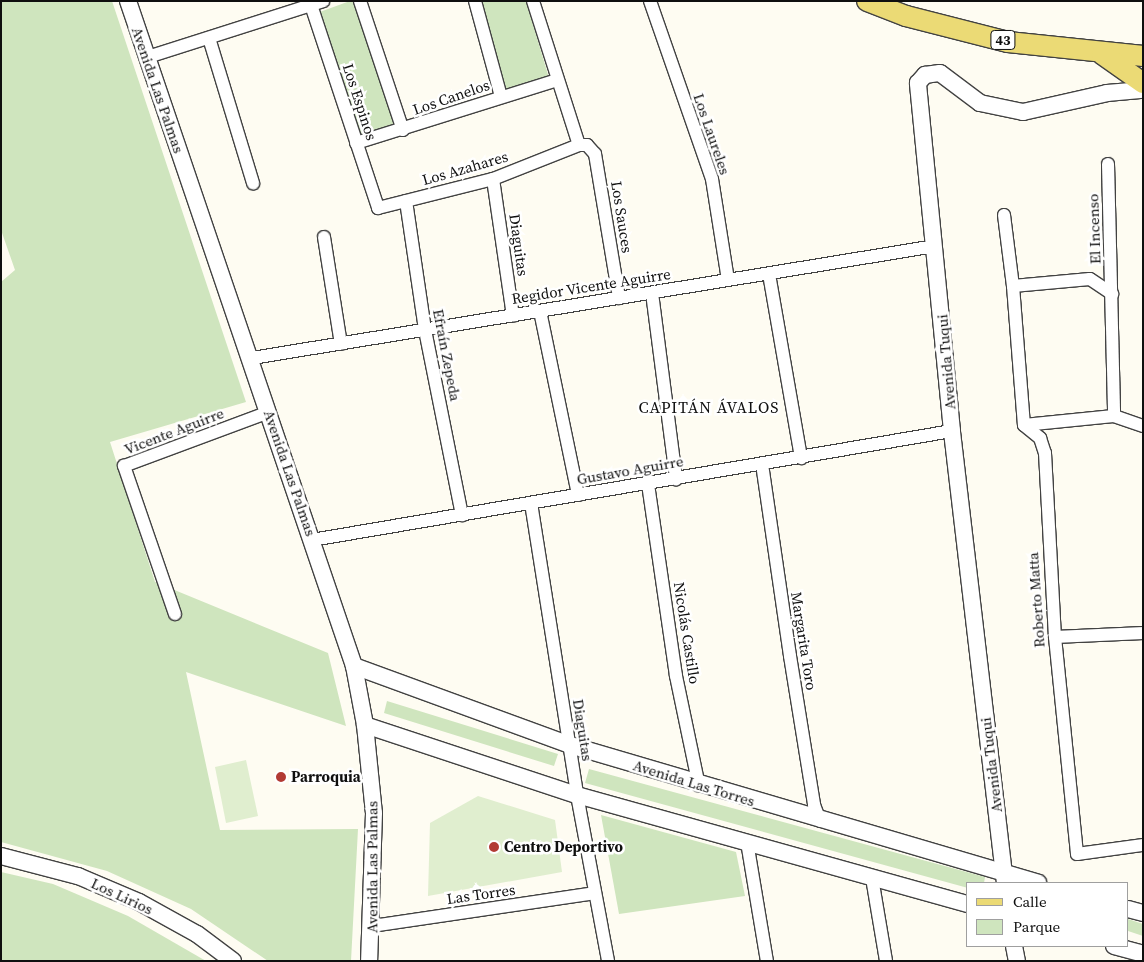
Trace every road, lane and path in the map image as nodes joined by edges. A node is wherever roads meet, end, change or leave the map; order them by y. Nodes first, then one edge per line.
1 (128, 1) edge
2 (360, 1) edge
3 (475, 1) edge
4 (533, 1) edge
5 (650, 1) edge
6 (867, 1) edge
7 (317, 3) edge
8 (209, 38) junction
9 (1102, 54) junction
10 (1143, 56) edge
11 (148, 57) junction
12 (557, 80) junction
13 (1143, 83) edge
14 (1143, 90) edge
15 (501, 97) junction
16 (403, 130) junction
17 (356, 143) junction
18 (583, 145) junction
19 (1108, 164) dead end
20 (493, 179) junction
21 (254, 183) dead end
22 (406, 201) junction
23 (378, 208) joint
24 (1004, 215) dead end
25 (324, 237) dead end
26 (935, 246) junction
27 (769, 274) junction
28 (728, 280) junction
29 (1013, 286) junction
30 (652, 293) junction
31 (1112, 294) junction
32 (619, 298) junction
33 (540, 311) junction
34 (513, 316) junction
35 (425, 330) junction
36 (341, 344) junction
37 (252, 358) junction
38 (269, 412) junction
39 (1114, 416) junction
40 (1024, 425) junction
41 (1143, 426) edge
42 (952, 431) junction
43 (801, 458) junction
44 (762, 464) junction
45 (676, 479) junction
46 (648, 484) junction
47 (578, 495) junction
48 (531, 503) junction
49 (462, 515) junction
50 (312, 540) junction
51 (175, 614) dead end
52 (1143, 632) edge
53 (1055, 637) junction
54 (354, 666) junction
55 (365, 726) junction
56 (570, 745) junction
57 (699, 786) junction
58 (577, 795) junction
59 (820, 821) junction
60 (747, 842) junction
61 (1143, 845) edge
62 (1, 856) edge
63 (872, 878) junction
64 (1005, 878) edge
65 (1031, 882) edge
66 (595, 894) junction
67 (966, 903) edge
68 (1129, 909) edge
69 (1143, 913) edge
70 (372, 926) junction
71 (1014, 947) edge
72 (1118, 947) edge
73 (1143, 954) edge
74 (233, 961) edge
75 (369, 961) edge
76 (608, 961) edge
77 (768, 961) edge
78 (886, 961) edge
79 (1017, 961) edge

1 - 11 street, Avenida Las Palmas
2 - 16 street
3 - 15 street
4 - 12 street, Los Sauces
5 - 28 street, Los Laureles
6 - 9 main road, 43
7 - 8 street
7 - 17 street, Los Espinos
8 - 11 street
8 - 21 street
9 - 10 main road, 43
9 - 13 main road
11 - 37 street, Avenida Las Palmas
12 - 15 street, Los Canelos
12 - 18 street, Los Sauces
14 - 26 street, Avenida Tuqui
15 - 16 street, Los Canelos
16 - 17 street, Los Canelos
17 - 23 street, Los Espinos
18 - 20 street, Los Azahares
18 - 32 street, Los Sauces
19 - 31 street, El Incenso
20 - 22 street, Los Azahares
20 - 34 street, Diaguitas
22 - 23 street, Los Azahares
22 - 35 street, Efraín Zepeda
24 - 29 street
25 - 36 street
26 - 27 street, Regidor Vicente Aguirre
26 - 42 street, Avenida Tuqui
27 - 28 street, Regidor Vicente Aguirre
27 - 43 street
28 - 30 street, Regidor Vicente Aguirre
29 - 31 street
29 - 40 street
30 - 32 street, Regidor Vicente Aguirre
30 - 45 street
31 - 39 street, El Incenso
32 - 33 street, Regidor Vicente Aguirre
33 - 34 street, Regidor Vicente Aguirre
33 - 47 street
34 - 35 street, Regidor Vicente Aguirre
35 - 36 street, Regidor Vicente Aguirre
35 - 49 street, Efraín Zepeda
36 - 37 street, Regidor Vicente Aguirre
37 - 38 street, Avenida Las Palmas
38 - 50 street, Avenida Las Palmas
38 - 51 street, Vicente Aguirre
39 - 40 street
39 - 41 street
40 - 53 street, Roberto Matta
42 - 43 street, Gustavo Aguirre
42 - 64 street, Avenida Tuqui
43 - 44 street, Gustavo Aguirre
44 - 45 street, Gustavo Aguirre
44 - 59 street, Margarita Toro
45 - 46 street, Gustavo Aguirre
46 - 47 street, Gustavo Aguirre
46 - 57 street, Nicolás Castillo
47 - 48 street, Gustavo Aguirre
48 - 49 street, Gustavo Aguirre
48 - 56 street, Diaguitas
49 - 50 street, Gustavo Aguirre
50 - 54 street, Avenida Las Palmas
52 - 53 street
53 - 61 street, Roberto Matta
54 - 55 street, Avenida Las Palmas
54 - 56 street, Avenida Las Torres
55 - 58 street
55 - 70 street, Avenida Las Palmas
56 - 57 street, Avenida Las Torres
56 - 58 street, Diaguitas
57 - 59 street, Avenida Las Torres
58 - 60 street
58 - 66 street, Diaguitas
59 - 64 street, Avenida Las Torres
60 - 63 street
60 - 77 street
62 - 74 street, Los Lirios
63 - 67 street
63 - 78 street
64 - 65 street, Avenida Las Torres
66 - 70 street, Las Torres
66 - 76 street, Diaguitas
68 - 69 street
70 - 75 street, Avenida Las Palmas
71 - 79 street
72 - 73 street

